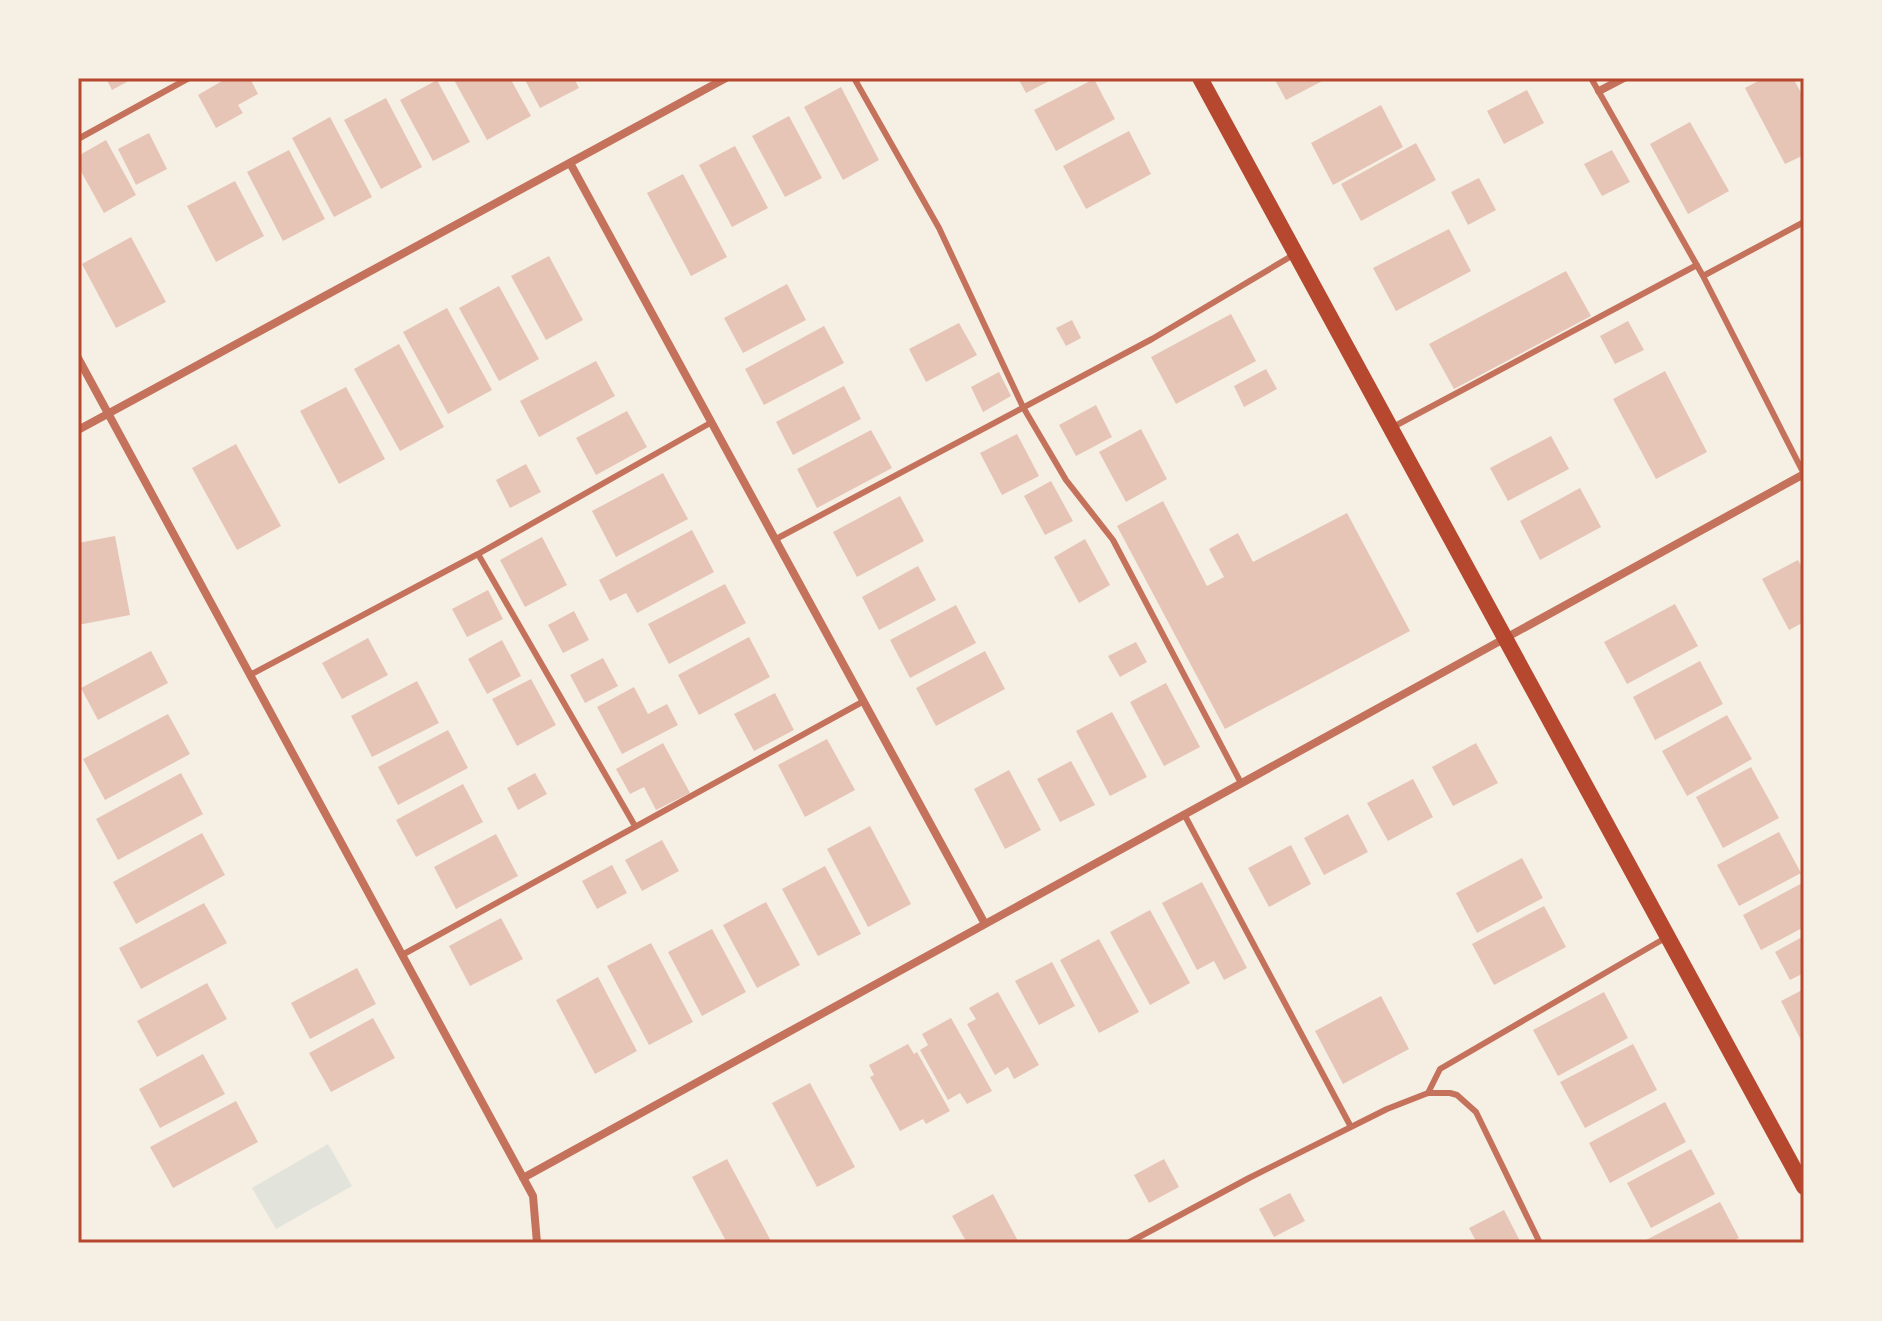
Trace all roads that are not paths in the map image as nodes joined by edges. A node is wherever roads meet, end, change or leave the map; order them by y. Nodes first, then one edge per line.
1 (189, 78) edge
2 (726, 78) edge
3 (854, 78) edge
4 (1200, 78) edge
5 (1591, 78) edge
6 (1624, 78) edge
7 (1599, 91) junction
8 (78, 139) edge
9 (570, 163) junction
10 (1804, 222) edge
11 (1295, 254) junction
12 (1697, 265) junction
13 (1703, 276) junction
14 (78, 358) edge
15 (1023, 407) junction
16 (108, 414) junction
17 (712, 422) junction
18 (1391, 429) junction
19 (78, 430) edge
20 (1804, 474) edge
21 (776, 539) junction
22 (478, 554) junction
23 (1504, 637) junction
24 (250, 675) junction
25 (864, 701) junction
26 (1241, 783) junction
27 (1184, 814) junction
28 (635, 826) junction
29 (985, 924) junction
30 (1667, 937) junction
31 (402, 955) junction
32 (1428, 1093) junction
33 (1351, 1127) junction
34 (523, 1178) junction
35 (1804, 1187) edge
36 (537, 1243) edge
37 (1128, 1243) edge
38 (1540, 1243) edge

1 - 8 lane
2 - 9 street
3 - 15 lane
4 - 11 main road
5 - 7 lane
6 - 7 street
7 - 12 lane
9 - 16 street
9 - 17 street
10 - 13 lane
11 - 15 lane
11 - 18 main road
12 - 13 lane
12 - 18 lane
13 - 20 lane
14 - 16 street
15 - 21 lane
15 - 26 lane
16 - 19 street
16 - 24 street
17 - 21 street
17 - 22 lane
18 - 23 main road
20 - 23 street
21 - 25 street
22 - 24 lane
22 - 28 lane
23 - 26 street
23 - 30 main road
24 - 31 street
25 - 28 lane
25 - 29 street
26 - 27 street
27 - 29 street
27 - 33 lane
28 - 31 lane
29 - 34 street
30 - 32 lane
30 - 35 main road
31 - 34 street
32 - 33 lane
32 - 38 lane
33 - 37 lane
34 - 36 street

